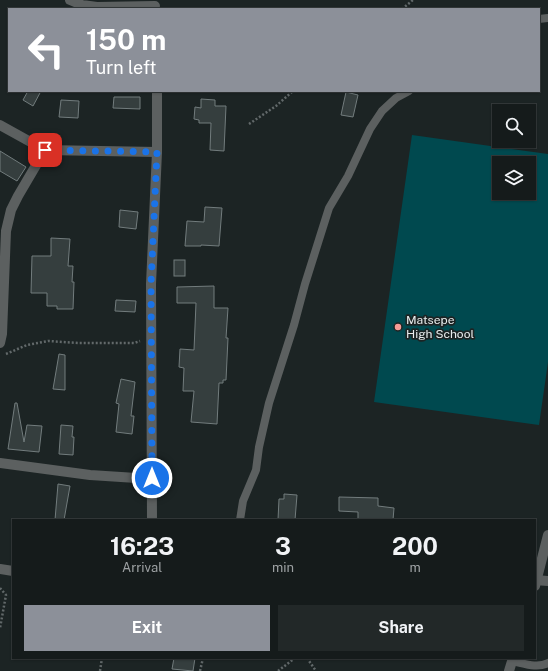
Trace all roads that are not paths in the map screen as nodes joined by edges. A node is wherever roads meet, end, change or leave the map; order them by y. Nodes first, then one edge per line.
1 (70, 0) edge
2 (155, 5) edge
3 (157, 92) edge
4 (407, 92) edge
5 (0, 125) edge
6 (45, 150) junction
7 (157, 152) junction
8 (0, 210) edge
9 (11, 210) junction
10 (0, 343) edge
11 (0, 463) edge
12 (152, 478) junction
13 (152, 519) edge
14 (240, 519) edge
15 (548, 535) edge
16 (545, 559) edge
17 (0, 569) edge
18 (12, 571) edge
19 (536, 582) edge
20 (548, 582) edge
21 (511, 659) edge
22 (548, 664) edge
23 (509, 671) edge

1 - 2 street
3 - 7 street
4 - 14 lane
5 - 6 street
6 - 7 street
6 - 9 street
7 - 12 street
8 - 9 street
9 - 10 street
11 - 12 street
12 - 13 street
15 - 16 street
16 - 19 street
17 - 18 street
19 - 20 street
21 - 22 lane
21 - 23 street

